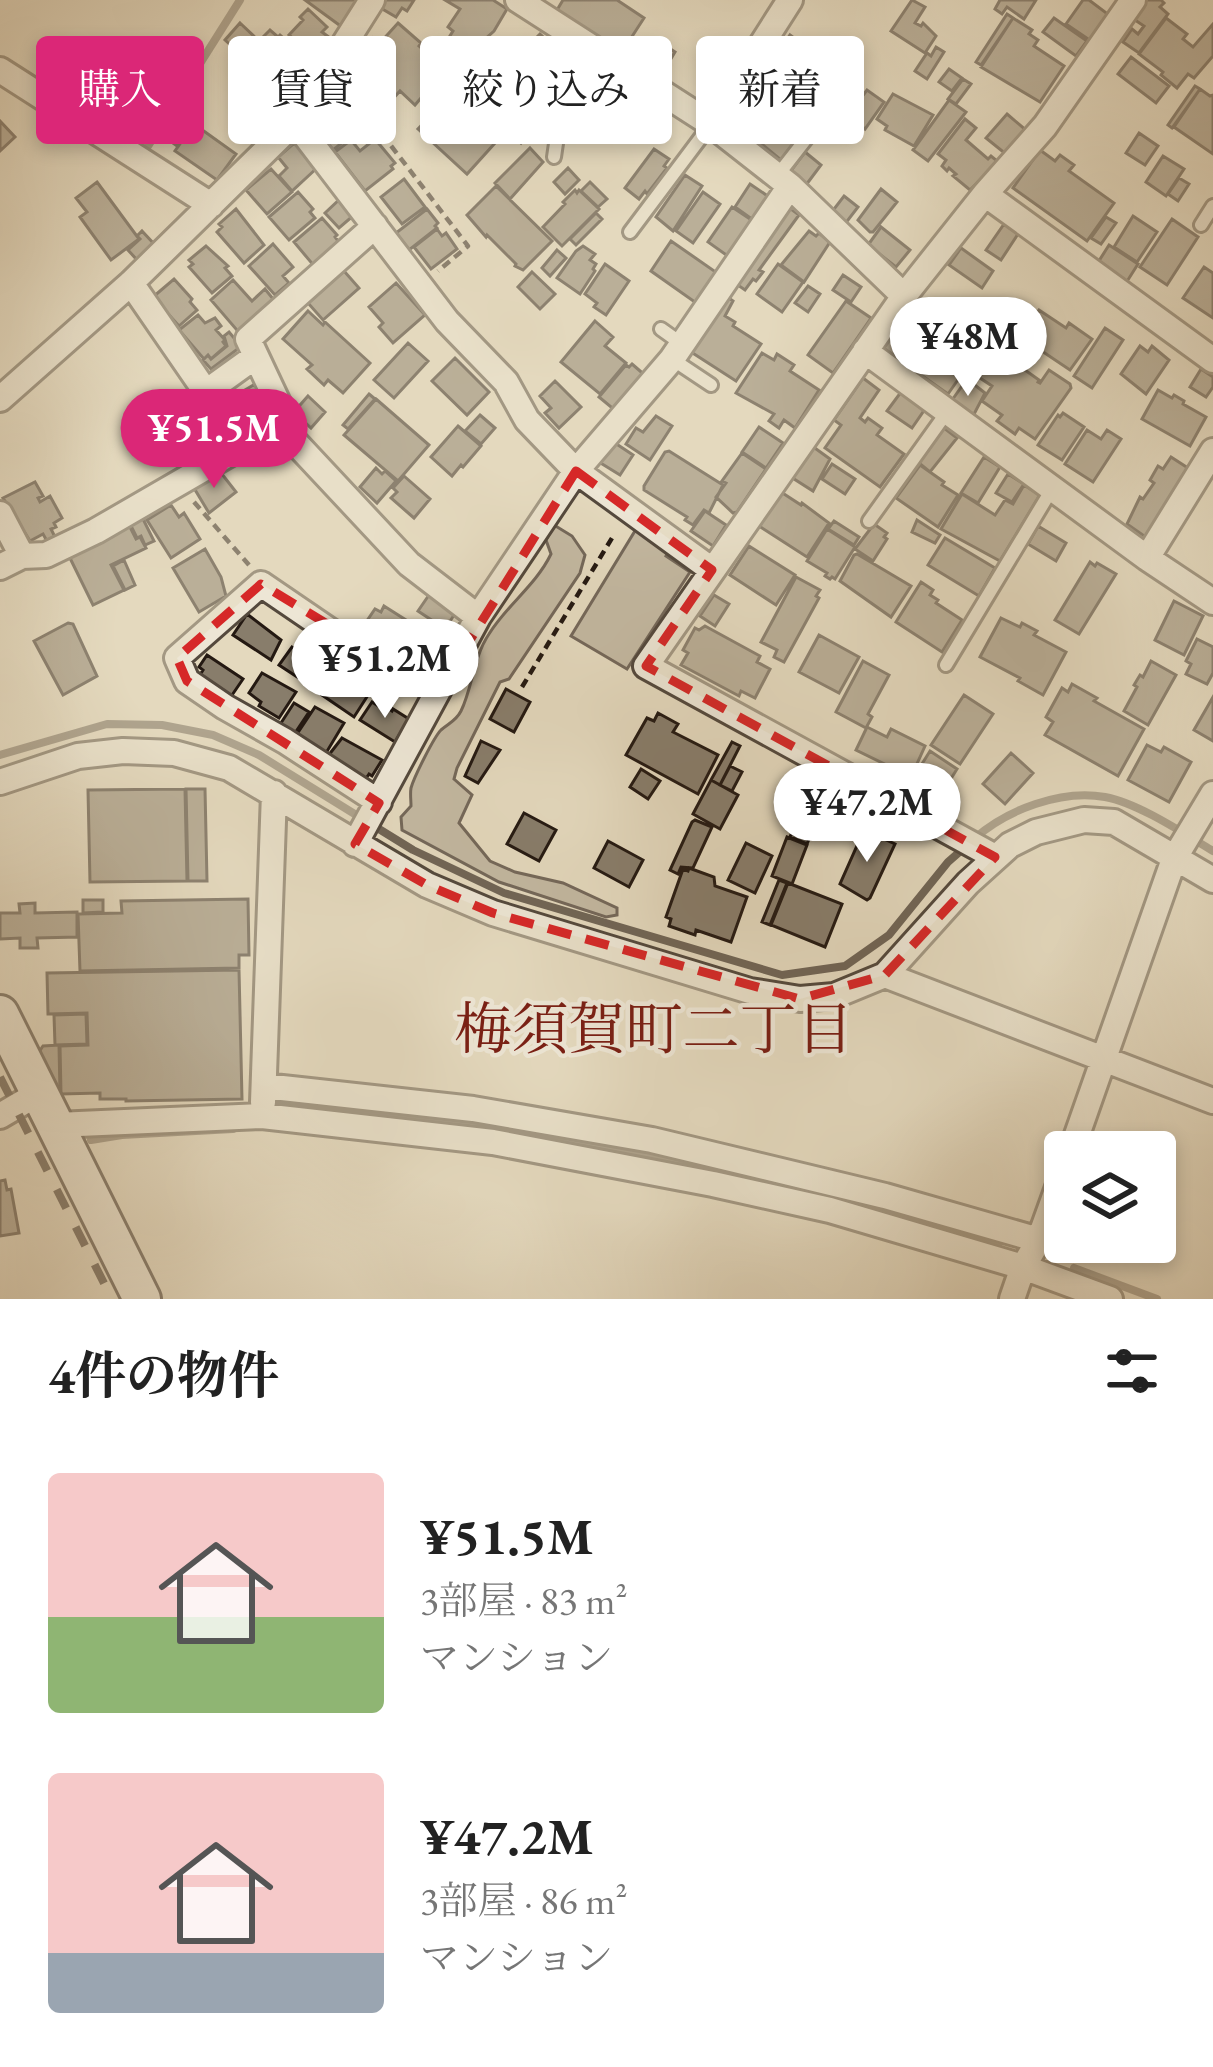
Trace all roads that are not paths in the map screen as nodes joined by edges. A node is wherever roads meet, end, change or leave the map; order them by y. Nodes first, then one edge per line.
1 (372, 0) edge
2 (518, 0) edge
3 (790, 0) edge
4 (1132, 0) edge
5 (350, 36) edge
6 (574, 36) edge
7 (767, 36) edge
8 (0, 70) edge
9 (273, 144) edge
10 (313, 144) edge
11 (556, 144) edge
12 (696, 144) edge
13 (736, 144) edge
14 (806, 144) edge
15 (554, 157) dead end
16 (783, 181) junction
17 (985, 194) junction
18 (211, 205) junction
19 (1213, 206) edge
20 (1201, 225) dead end
21 (375, 226) junction
22 (630, 232) dead end
23 (131, 283) junction
24 (904, 296) junction
25 (672, 344) junction
26 (865, 352) junction
27 (256, 356) junction
28 (1213, 360) edge
29 (711, 385) dead end
30 (0, 399) edge
31 (947, 412) junction
32 (279, 425) junction
33 (1213, 451) edge
34 (576, 471) junction
35 (1052, 489) junction
36 (0, 514) edge
37 (869, 521) dead end
38 (1148, 558) junction
39 (11, 561) edge
40 (712, 570) junction
41 (1213, 602) edge
42 (478, 617) junction
43 (946, 665) dead end
44 (438, 691) junction
45 (0, 782) edge
46 (274, 793) junction
47 (1213, 794) edge
48 (367, 825) junction
49 (1182, 844) junction
50 (977, 848) junction
51 (1213, 880) edge
52 (885, 975) junction
53 (0, 1014) edge
54 (1105, 1058) junction
55 (264, 1086) junction
56 (1213, 1101) edge
57 (48, 1109) junction
58 (0, 1116) edge
59 (262, 1116) junction
60 (1079, 1131) edge
61 (1044, 1226) edge
62 (1039, 1240) junction
63 (1024, 1267) junction
64 (142, 1299) edge
65 (1012, 1299) edge
66 (1110, 1299) edge

1 - 5 street
2 - 6 street
3 - 7 street
4 - 17 street
8 - 18 street
9 - 18 street
10 - 21 street
11 - 15 lane
12 - 22 lane
13 - 16 street
14 - 16 lane
16 - 24 street
16 - 25 street
17 - 24 street
17 - 28 street
18 - 23 street
19 - 20 lane
21 - 27 street
21 - 34 street
23 - 27 street
23 - 30 street
24 - 26 street
25 - 29 lane
25 - 34 street
26 - 31 street
26 - 40 street
27 - 32 street
31 - 35 street
31 - 37 lane
32 - 39 street
32 - 42 street
33 - 38 street
34 - 40 street
34 - 42 street
35 - 38 street
35 - 43 lane
36 - 39 street
38 - 41 street
40 - 50 street
42 - 44 street
44 - 48 street
44 - 48 street
45 - 46 street
46 - 48 street
46 - 55 street
47 - 49 street
48 - 52 street
49 - 50 street
49 - 51 street
49 - 54 street
50 - 52 street
52 - 54 street
53 - 57 street
54 - 56 street
54 - 60 street
55 - 59 street
55 - 62 street
57 - 58 street
57 - 59 street
57 - 64 street
59 - 63 street
61 - 62 street
62 - 63 street
63 - 65 street
63 - 66 street

